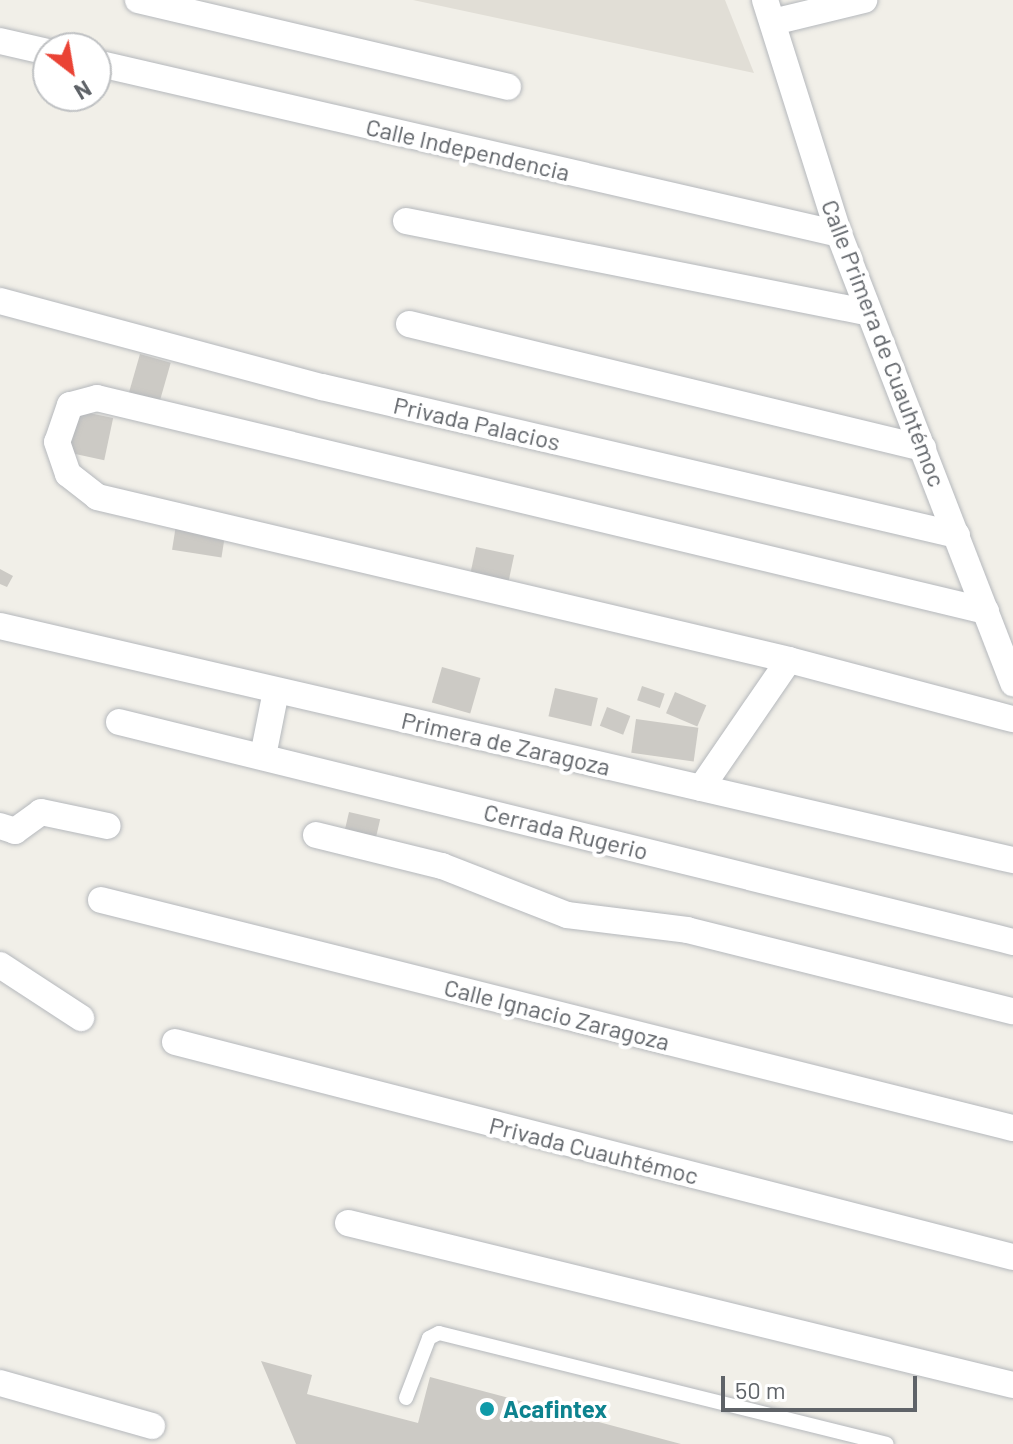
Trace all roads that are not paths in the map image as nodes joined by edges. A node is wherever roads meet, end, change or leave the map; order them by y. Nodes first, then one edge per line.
1 (138, 0) edge
2 (864, 0) edge
3 (769, 11) edge
4 (0, 41) edge
5 (32, 48) edge
6 (112, 67) edge
7 (508, 87) dead end
8 (406, 221) dead end
9 (839, 234) junction
10 (0, 301) edge
11 (869, 313) junction
12 (409, 324) dead end
13 (923, 448) junction
14 (957, 535) junction
15 (986, 611) junction
16 (0, 626) edge
17 (789, 660) junction
18 (1013, 683) edge
19 (276, 691) junction
20 (1013, 719) edge
21 (119, 722) dead end
22 (263, 756) junction
23 (701, 788) junction
24 (108, 826) dead end
25 (7, 828) edge
26 (316, 835) dead end
27 (1013, 860) edge
28 (101, 900) dead end
29 (1013, 942) edge
30 (0, 965) edge
31 (1013, 1011) edge
32 (81, 1018) dead end
33 (175, 1042) dead end
34 (1013, 1128) edge
35 (348, 1223) dead end
36 (1013, 1257) edge
37 (0, 1383) edge
38 (1013, 1385) edge
39 (406, 1398) dead end
40 (152, 1426) dead end
41 (886, 1444) edge

1 - 7 street
2 - 3 street
3 - 9 street, Calle Primera de Cuauhtémoc
4 - 5 street
6 - 9 street, Calle Independencia
8 - 11 street
9 - 11 street, Calle Primera de Cuauhtémoc
10 - 14 street, Privada Palacios
11 - 13 street, Calle Primera de Cuauhtémoc
12 - 13 street
13 - 14 street, Calle Primera de Cuauhtémoc
14 - 15 street, Calle Primera de Cuauhtémoc
15 - 17 street
15 - 18 street, Calle Primera de Cuauhtémoc
16 - 19 street, Primera de Zaragoza
17 - 20 street
17 - 23 street
19 - 22 street
19 - 23 street, Primera de Zaragoza
21 - 22 street, Cerrada Rugerio
22 - 29 street, Cerrada Rugerio
23 - 27 street, Primera de Zaragoza
24 - 25 street
26 - 31 street
28 - 34 street, Calle Ignacio Zaragoza
30 - 32 street
33 - 36 street, Privada Cuauhtémoc
35 - 38 street
37 - 40 street
39 - 41 lane

